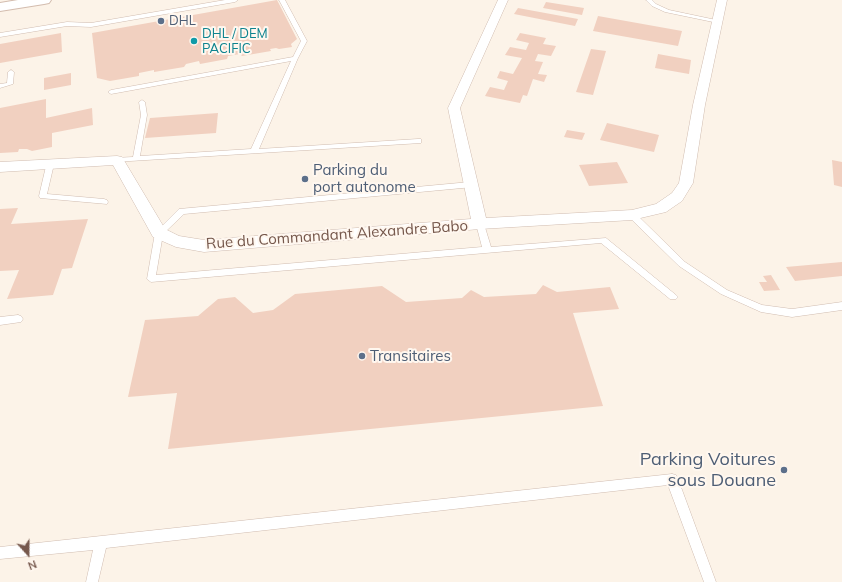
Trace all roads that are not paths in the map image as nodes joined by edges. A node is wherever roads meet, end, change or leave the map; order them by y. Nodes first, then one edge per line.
1 (44, 0) edge
2 (235, 0) edge
3 (282, 0) edge
4 (503, 0) edge
5 (649, 0) edge
6 (722, 0) edge
7 (0, 7) edge
8 (718, 21) junction
9 (0, 35) edge
10 (295, 58) junction
11 (11, 72) dead end
12 (0, 86) edge
13 (111, 92) dead end
14 (142, 102) dead end
15 (418, 141) dead end
16 (254, 151) junction
17 (136, 159) junction
18 (117, 160) junction
19 (50, 164) junction
20 (0, 168) edge
21 (470, 185) junction
22 (104, 202) dead end
23 (632, 215) junction
24 (480, 224) junction
25 (159, 233) junction
26 (487, 250) junction
27 (673, 297) dead end
28 (842, 306) edge
29 (18, 319) dead end
30 (0, 320) edge
31 (101, 543) junction
32 (0, 553) edge
33 (92, 582) edge
34 (710, 582) edge

1 - 7 main road
2 - 9 lane
3 - 10 lane
4 - 21 street, Rue du Commandant Alexandre Babo
5 - 8 lane
6 - 8 street, Rue du Commandant Alexandre Babo
8 - 23 street, Rue du Commandant Alexandre Babo
10 - 13 lane
10 - 16 lane
11 - 12 lane
14 - 17 lane
15 - 16 lane
16 - 17 lane
17 - 18 lane
18 - 19 street
18 - 25 street
19 - 20 street
19 - 22 lane
21 - 24 street, Rue du Commandant Alexandre Babo
21 - 25 lane
23 - 24 street, Rue du Commandant Alexandre Babo
23 - 28 lane
24 - 25 street, Rue du Commandant Alexandre Babo
24 - 26 lane
25 - 26 lane
26 - 27 lane
29 - 30 lane
31 - 32 lane
31 - 33 lane
31 - 34 lane

